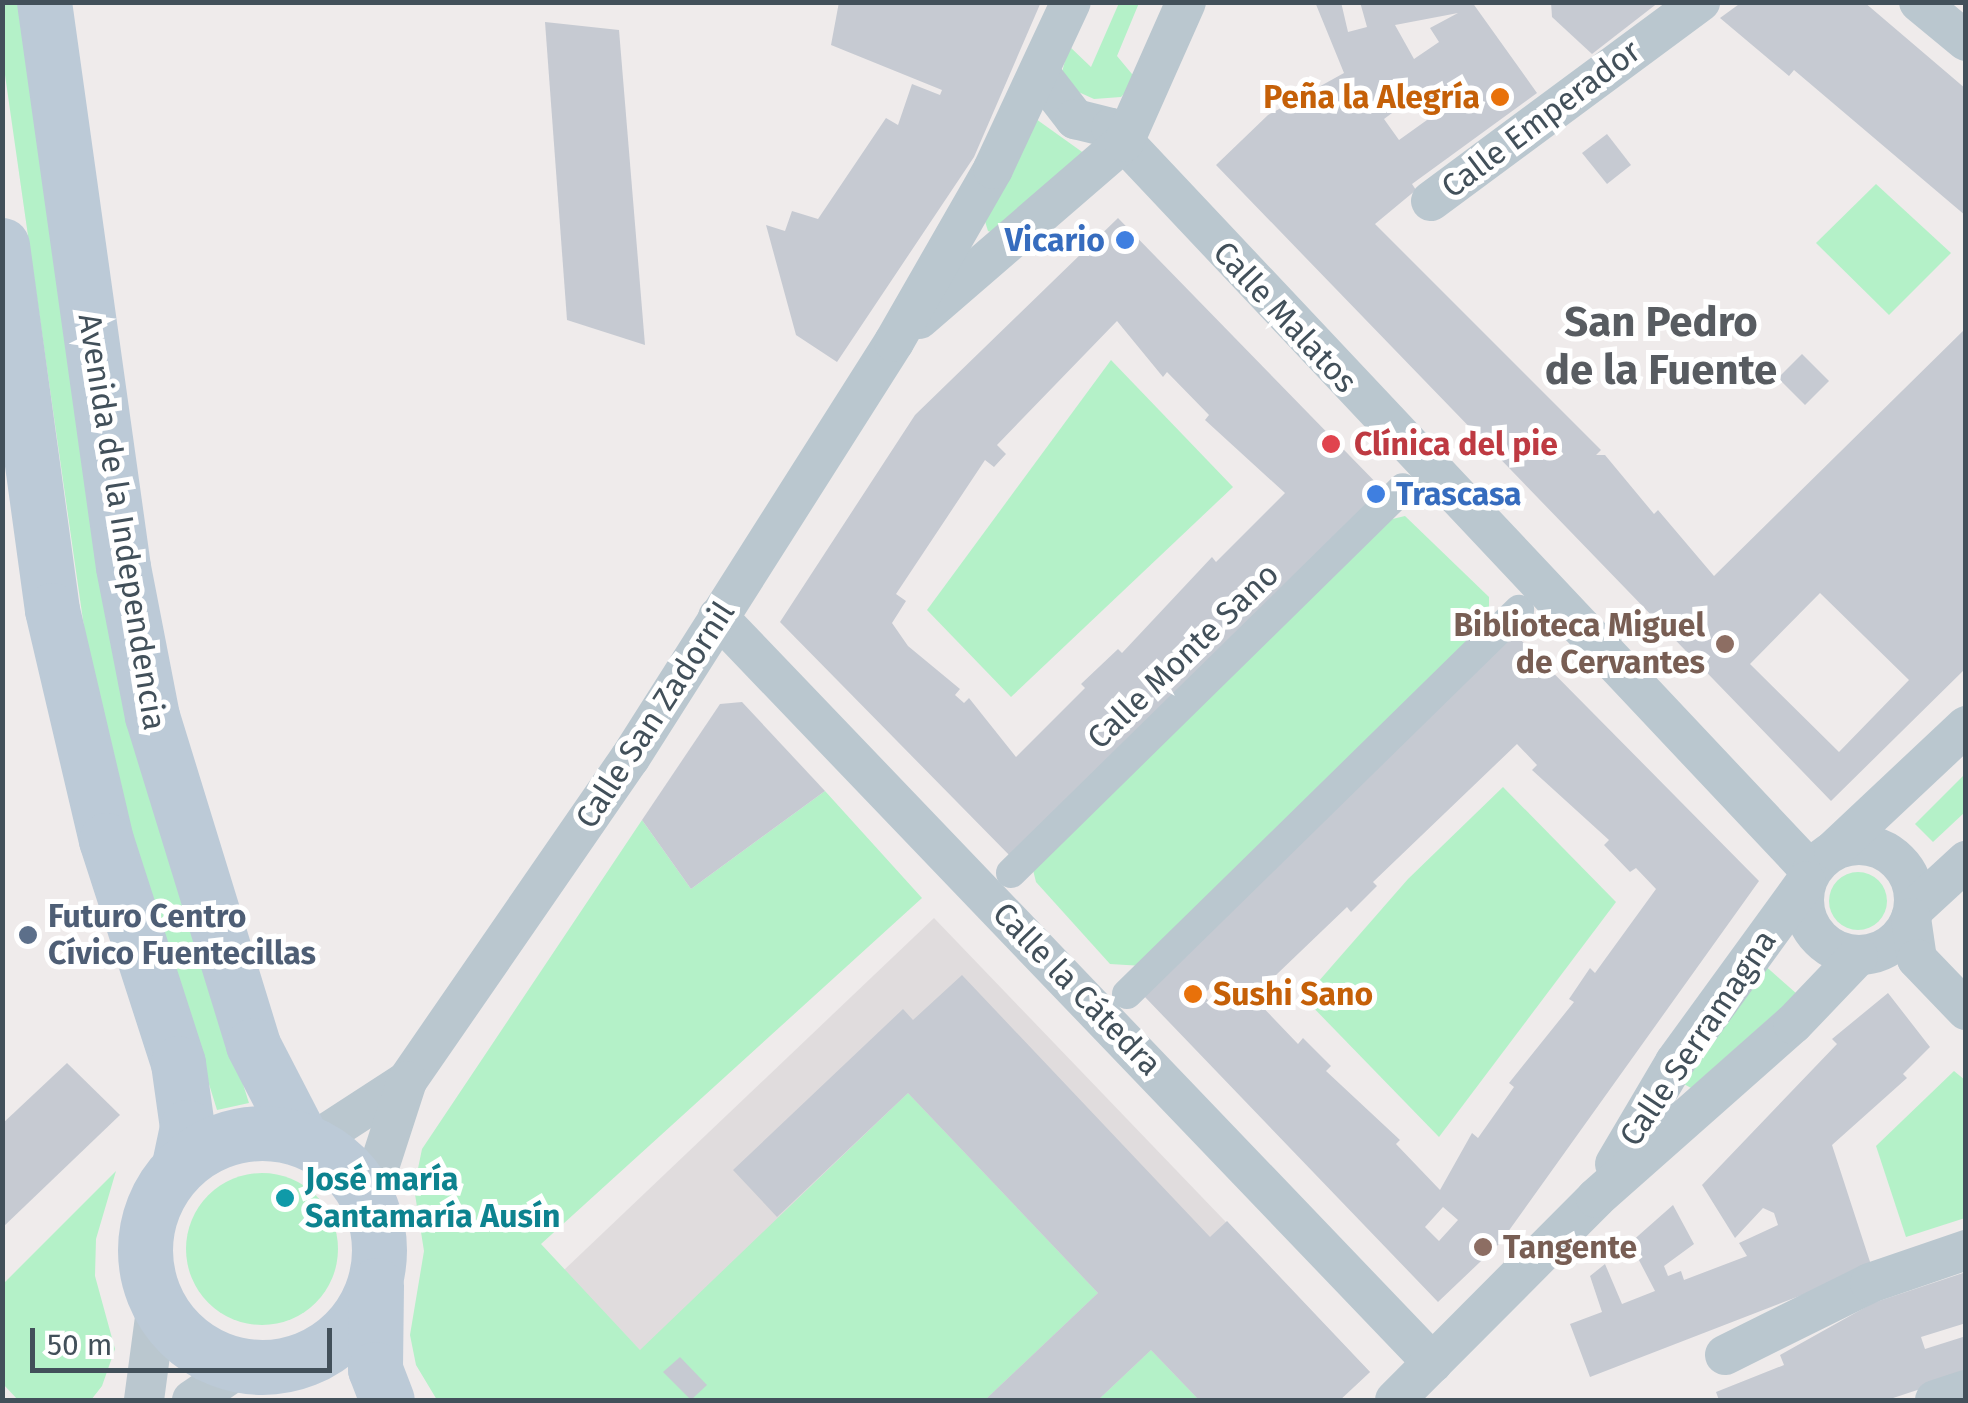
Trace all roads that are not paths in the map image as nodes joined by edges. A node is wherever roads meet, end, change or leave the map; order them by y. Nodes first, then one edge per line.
1 (44, 2) edge
2 (1071, 2) edge
3 (1186, 2) edge
4 (1700, 2) edge
5 (1919, 2) edge
6 (1966, 41) edge
7 (1041, 75) junction
8 (1124, 142) junction
9 (1431, 201) dead end
10 (3, 251) edge
11 (894, 342) junction
12 (1404, 488) dead end
13 (1519, 610) dead end
14 (718, 617) junction
15 (1966, 726) edge
16 (1966, 860) edge
17 (1819, 864) junction
18 (1011, 872) dead end
19 (1912, 913) junction
20 (1858, 956) junction
21 (1127, 994) dead end
22 (1966, 1010) edge
23 (407, 1082) junction
24 (307, 1140) junction
25 (179, 1166) junction
26 (368, 1198) junction
27 (1596, 1198) junction
28 (1966, 1250) edge
29 (376, 1284) junction
30 (156, 1302) junction
31 (1725, 1355) dead end
32 (1432, 1363) junction
33 (265, 1379) edge
34 (1966, 1390) edge
35 (144, 1400) edge
36 (192, 1400) edge
37 (387, 1400) edge
38 (1394, 1400) edge
39 (1934, 1400) edge

1 - 24 main road, Avenida de la Independencia
2 - 7 street, Calle San Zadornil
3 - 8 street, Calle San Zadornil
4 - 9 street, Calle Emperador
5 - 6 street
7 - 8 street
7 - 11 street, Calle San Zadornil
8 - 11 street, Calle San Zadornil
8 - 17 street, Calle Malatos
10 - 25 main road
11 - 14 street, Calle San Zadornil
12 - 18 street, Calle Monte Sano
13 - 21 street
14 - 23 street, Calle San Zadornil
14 - 32 street, Calle la Cátedra
15 - 17 street, Calle Serramagna
16 - 19 street
17 - 19 street
17 - 20 street
17 - 27 street, Calle Serramagna
19 - 20 street
19 - 22 street
20 - 27 street, Calle Serramagna
23 - 24 street, Calle San Zadornil
23 - 26 street, Calle San Zadornil
24 - 25 main road
24 - 26 main road
25 - 30 main road
26 - 29 main road
27 - 32 street, Calle Serramagna
28 - 31 street
29 - 33 main road
29 - 37 main road
30 - 33 main road
30 - 35 street
32 - 38 street, Calle Serramagna
33 - 36 street
34 - 39 street

